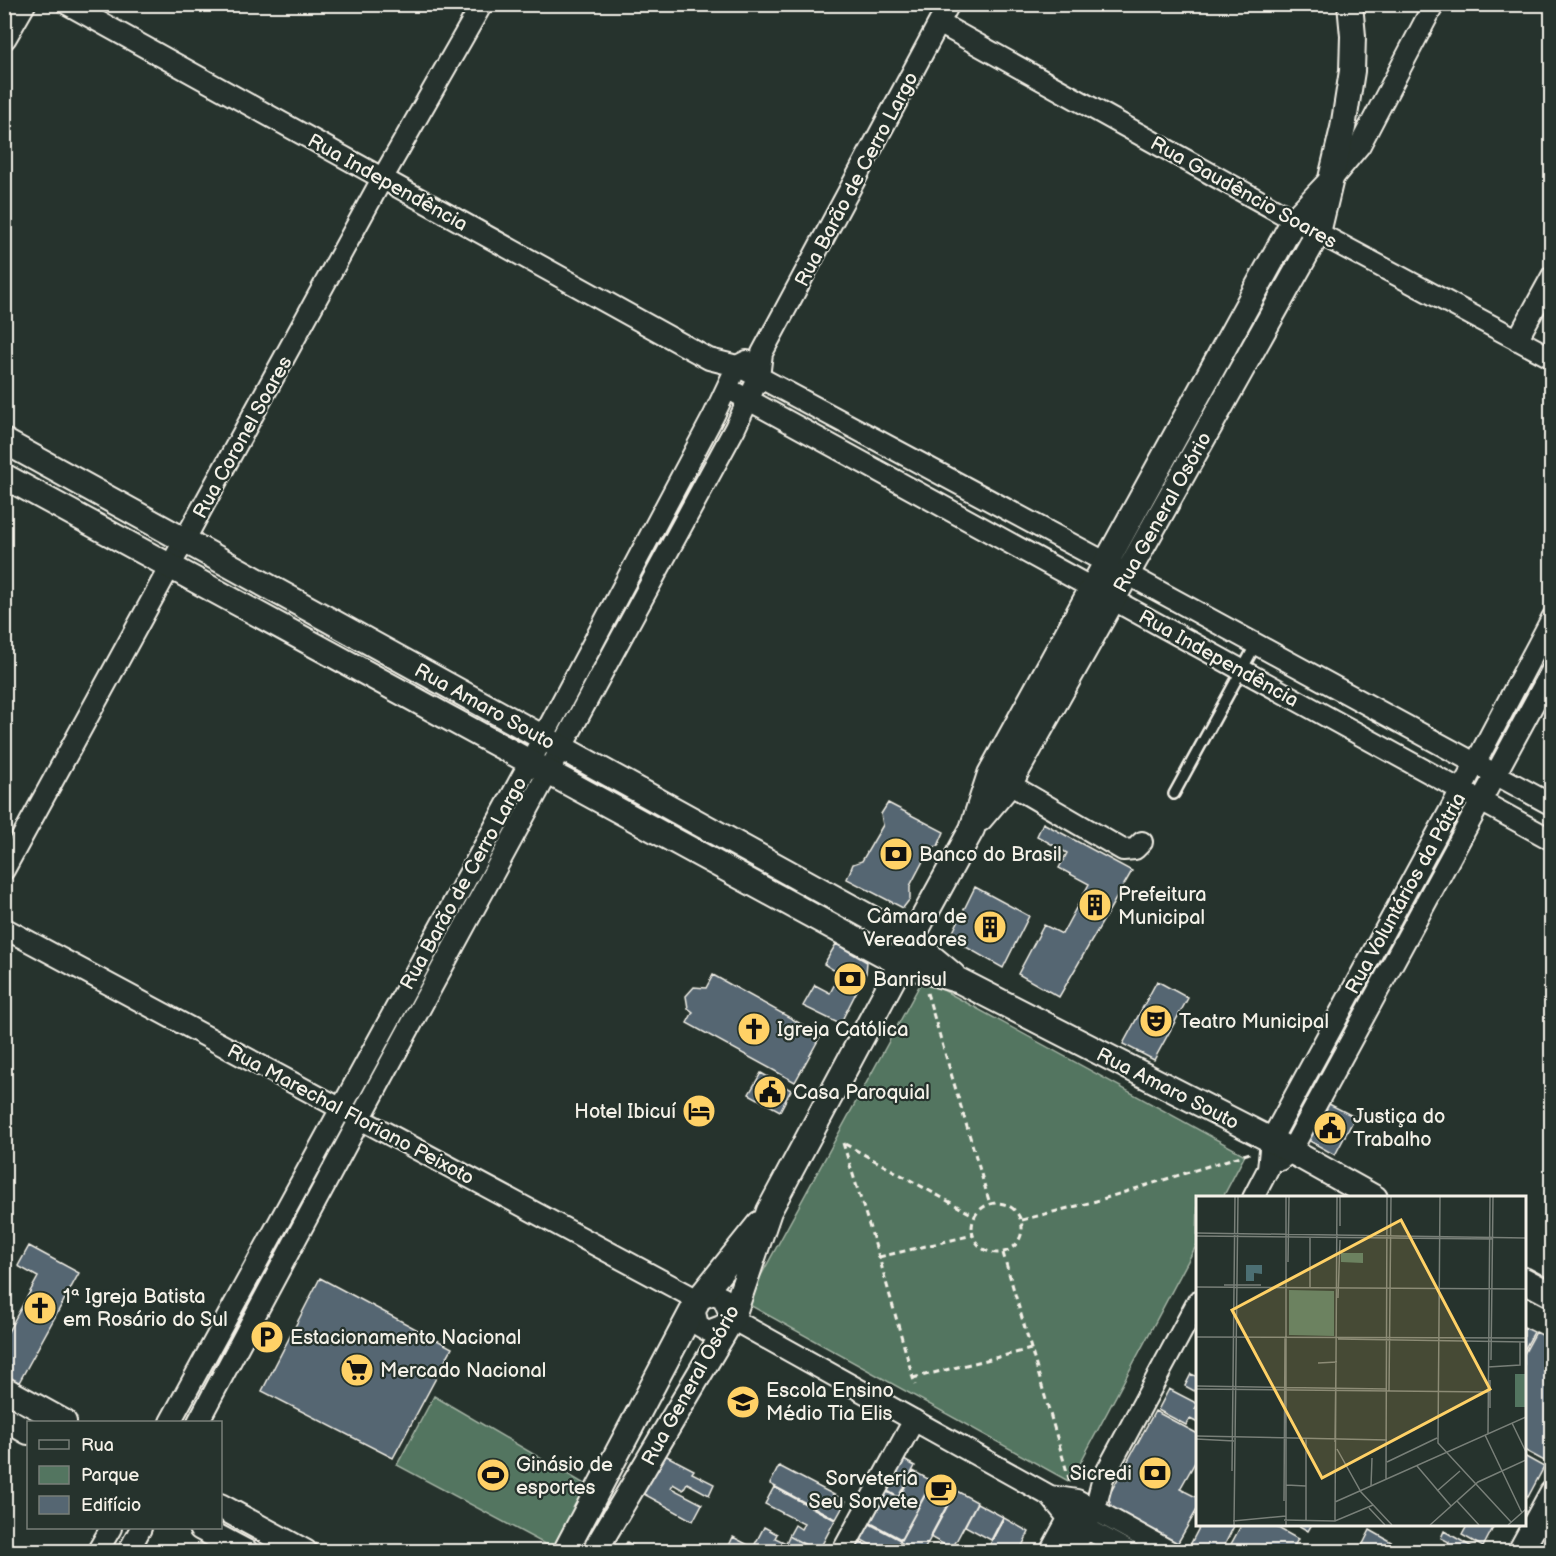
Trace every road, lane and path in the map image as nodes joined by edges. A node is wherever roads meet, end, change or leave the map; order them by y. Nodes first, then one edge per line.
1 (23, 4) edge
2 (67, 4) edge
3 (482, 4) edge
4 (949, 4) edge
5 (1350, 4) edge
6 (1434, 4) edge
7 (939, 23) junction
8 (4, 37) edge
9 (382, 179) junction
10 (1328, 184) junction
11 (1294, 220) junction
12 (1318, 233) junction
13 (1551, 276) edge
14 (1229, 337) junction
15 (1517, 340) junction
16 (1254, 347) junction
17 (762, 353) junction
18 (1551, 358) edge
19 (709, 359) junction
20 (737, 366) junction
21 (759, 377) junction
22 (726, 387) junction
23 (748, 400) junction
24 (4, 441) edge
25 (694, 452) junction
26 (716, 464) junction
27 (4, 476) edge
28 (982, 496) junction
29 (970, 522) junction
30 (186, 540) junction
31 (1105, 562) junction
32 (170, 566) junction
33 (1127, 574) junction
34 (1091, 588) junction
35 (1113, 600) junction
36 (1551, 618) edge
37 (604, 622) junction
38 (624, 632) junction
39 (1256, 644) junction
40 (1241, 670) junction
41 (1551, 670) edge
42 (552, 743) junction
43 (1475, 764) junction
44 (540, 767) junction
45 (1496, 774) junction
46 (1000, 779) junction
47 (1461, 790) junction
48 (1174, 794) dead end
49 (1481, 801) junction
50 (1551, 805) edge
51 (1551, 840) edge
52 (1142, 842) dead end
53 (4, 870) edge
54 (4, 928) edge
55 (911, 940) junction
56 (901, 964) junction
57 (960, 981) junction
58 (408, 985) junction
59 (927, 991) dead end
60 (428, 995) junction
61 (1341, 1011) junction
62 (1362, 1022) junction
63 (340, 1108) junction
64 (360, 1119) junction
65 (1281, 1146) junction
66 (1254, 1196) edge
67 (1373, 1196) edge
68 (990, 1204) junction
69 (769, 1211) junction
70 (975, 1216) junction
71 (1022, 1220) junction
72 (973, 1235) junction
73 (1003, 1253) junction
74 (879, 1257) junction
75 (1526, 1281) edge
76 (243, 1287) junction
77 (1551, 1295) edge
78 (265, 1296) junction
79 (698, 1300) junction
80 (1196, 1303) edge
81 (732, 1318) junction
82 (218, 1333) junction
83 (240, 1343) junction
84 (1031, 1349) junction
85 (912, 1378) junction
86 (915, 1385) dead end
87 (4, 1389) edge
88 (4, 1418) edge
89 (914, 1420) junction
90 (62, 1421) edge
91 (171, 1421) edge
92 (199, 1421) edge
93 (27, 1431) edge
94 (1551, 1493) edge
95 (1050, 1496) junction
96 (1086, 1505) junction
97 (222, 1507) edge
98 (1076, 1523) junction
99 (110, 1529) edge
100 (140, 1529) edge
101 (205, 1529) edge
102 (97, 1551) edge
103 (128, 1551) edge
104 (246, 1551) edge
105 (305, 1551) edge
106 (565, 1551) edge
107 (594, 1551) edge
108 (842, 1551) edge
109 (1050, 1551) edge
110 (1072, 1551) edge
111 (1129, 1551) edge
112 (1171, 1551) edge
113 (1520, 1551) edge

1 - 8 street
2 - 9 street, Rua Independência
3 - 9 street, Rua Coronel Soares
4 - 7 street, Rua Barão de Cerro Largo
5 - 10 street
6 - 10 street, Rua General Osório
7 - 11 street, Rua Gaudêncio Soares
7 - 17 street, Rua Barão de Cerro Largo
9 - 19 street, Rua Independência
9 - 30 street, Rua Coronel Soares
10 - 11 street, Rua General Osório
10 - 12 street, Rua General Osório
11 - 12 street, Rua Gaudêncio Soares
11 - 14 street, Rua General Osório
12 - 15 street, Rua Gaudêncio Soares
12 - 16 street, Rua General Osório
13 - 15 street
14 - 16 street
14 - 31 street, Rua General Osório
15 - 18 street, Rua Gaudêncio Soares
16 - 33 street, Rua General Osório
17 - 20 street
17 - 21 street, Rua Barão de Cerro Largo
19 - 20 street, Rua Independência
19 - 22 street, Rua Independência
20 - 21 street, Rua Independência
20 - 22 street, Rua Barão de Cerro Largo
21 - 23 street, Rua Barão de Cerro Largo
21 - 28 street, Rua Independência
22 - 23 street, Rua Independência
22 - 25 street, Rua Barão de Cerro Largo
23 - 26 street, Rua Barão de Cerro Largo
23 - 29 street, Rua Independência
24 - 30 street, Rua Amaro Souto
25 - 26 street
25 - 37 street, Rua Barão de Cerro Largo
26 - 38 street, Rua Barão de Cerro Largo
27 - 32 street, Rua Amaro Souto
28 - 29 street
28 - 31 street, Rua Independência
29 - 34 street, Rua Independência
30 - 32 street, Rua Coronel Soares
30 - 42 street, Rua Amaro Souto
31 - 33 street, Rua Independência
31 - 34 street, Rua General Osório
32 - 44 street, Rua Amaro Souto
32 - 53 street, Rua Coronel Soares
33 - 35 street, Rua General Osório
33 - 39 street, Rua Independência
34 - 35 street, Rua Independência
34 - 46 street, Rua General Osório
35 - 40 street, Rua Independência
35 - 46 street, Rua General Osório
36 - 43 street, Rua Voluntários da Pátria
37 - 38 street
37 - 42 street, Rua Barão de Cerro Largo
38 - 42 street, Rua Barão de Cerro Largo
39 - 40 lane
39 - 43 street, Rua Independência
40 - 47 street, Rua Independência
40 - 48 lane
41 - 45 street, Rua Voluntários da Pátria
42 - 44 street, Rua Barão de Cerro Largo
42 - 55 street, Rua Amaro Souto
43 - 45 street, Rua Independência
43 - 47 street, Rua Voluntários da Pátria
44 - 56 street, Rua Amaro Souto
44 - 58 street, Rua Barão de Cerro Largo
44 - 60 street, Rua Barão de Cerro Largo
45 - 49 street, Rua Voluntários da Pátria
45 - 50 street, Rua Independência
46 - 52 street
46 - 55 street, Rua General Osório
47 - 49 street, Rua Independência
47 - 61 street, Rua Voluntários da Pátria
49 - 51 street, Rua Independência
49 - 62 street, Rua Voluntários da Pátria
54 - 63 street, Rua Marechal Floriano Peixoto
55 - 56 street, Rua General Osório
55 - 57 street, Rua Amaro Souto
56 - 57 street, Rua Amaro Souto
56 - 69 street, Rua General Osório
57 - 65 street, Rua Amaro Souto
58 - 60 street
58 - 63 street, Rua Barão de Cerro Largo
59 - 68 path
60 - 64 street, Rua Barão de Cerro Largo
61 - 62 street
61 - 65 street, Rua Voluntários da Pátria
62 - 65 street, Rua Voluntários da Pátria
63 - 64 street, Rua Marechal Floriano Peixoto
63 - 76 street, Rua Barão de Cerro Largo
64 - 78 street, Rua Barão de Cerro Largo
64 - 79 street, Rua Marechal Floriano Peixoto
65 - 66 street, Rua Voluntários da Pátria
65 - 67 street, Rua Amaro Souto
65 - 71 path
68 - 70 path
68 - 71 path
69 - 79 street, Rua General Osório
69 - 81 street, Rua General Osório
70 - 72 path
70 - 74 path
71 - 73 path
72 - 73 path
72 - 74 path
73 - 84 path
74 - 85 path
75 - 77 street
76 - 78 street
76 - 82 street, Rua Barão de Cerro Largo
78 - 83 street, Rua Barão de Cerro Largo
79 - 81 street, Rua Marechal Floriano Peixoto
79 - 81 street
79 - 106 street, Rua General Osório
80 - 96 street
81 - 89 street, Rua Marechal Floriano Peixoto
81 - 107 street, Rua General Osório
82 - 83 street
82 - 91 street, Rua Barão de Cerro Largo
83 - 92 street, Rua Barão de Cerro Largo
84 - 85 path
84 - 96 path
85 - 86 path
87 - 90 street
88 - 93 street
89 - 95 street, Rua Marechal Floriano Peixoto
89 - 108 street
94 - 113 street
95 - 96 street, Rua Marechal Floriano Peixoto
95 - 98 street, Rua Marechal Floriano Peixoto
96 - 98 street
96 - 112 street, Rua Marechal Floriano Peixoto
97 - 105 street
98 - 109 street
98 - 110 street
98 - 111 street, Rua Marechal Floriano Peixoto
99 - 102 street
100 - 103 street
101 - 104 street

